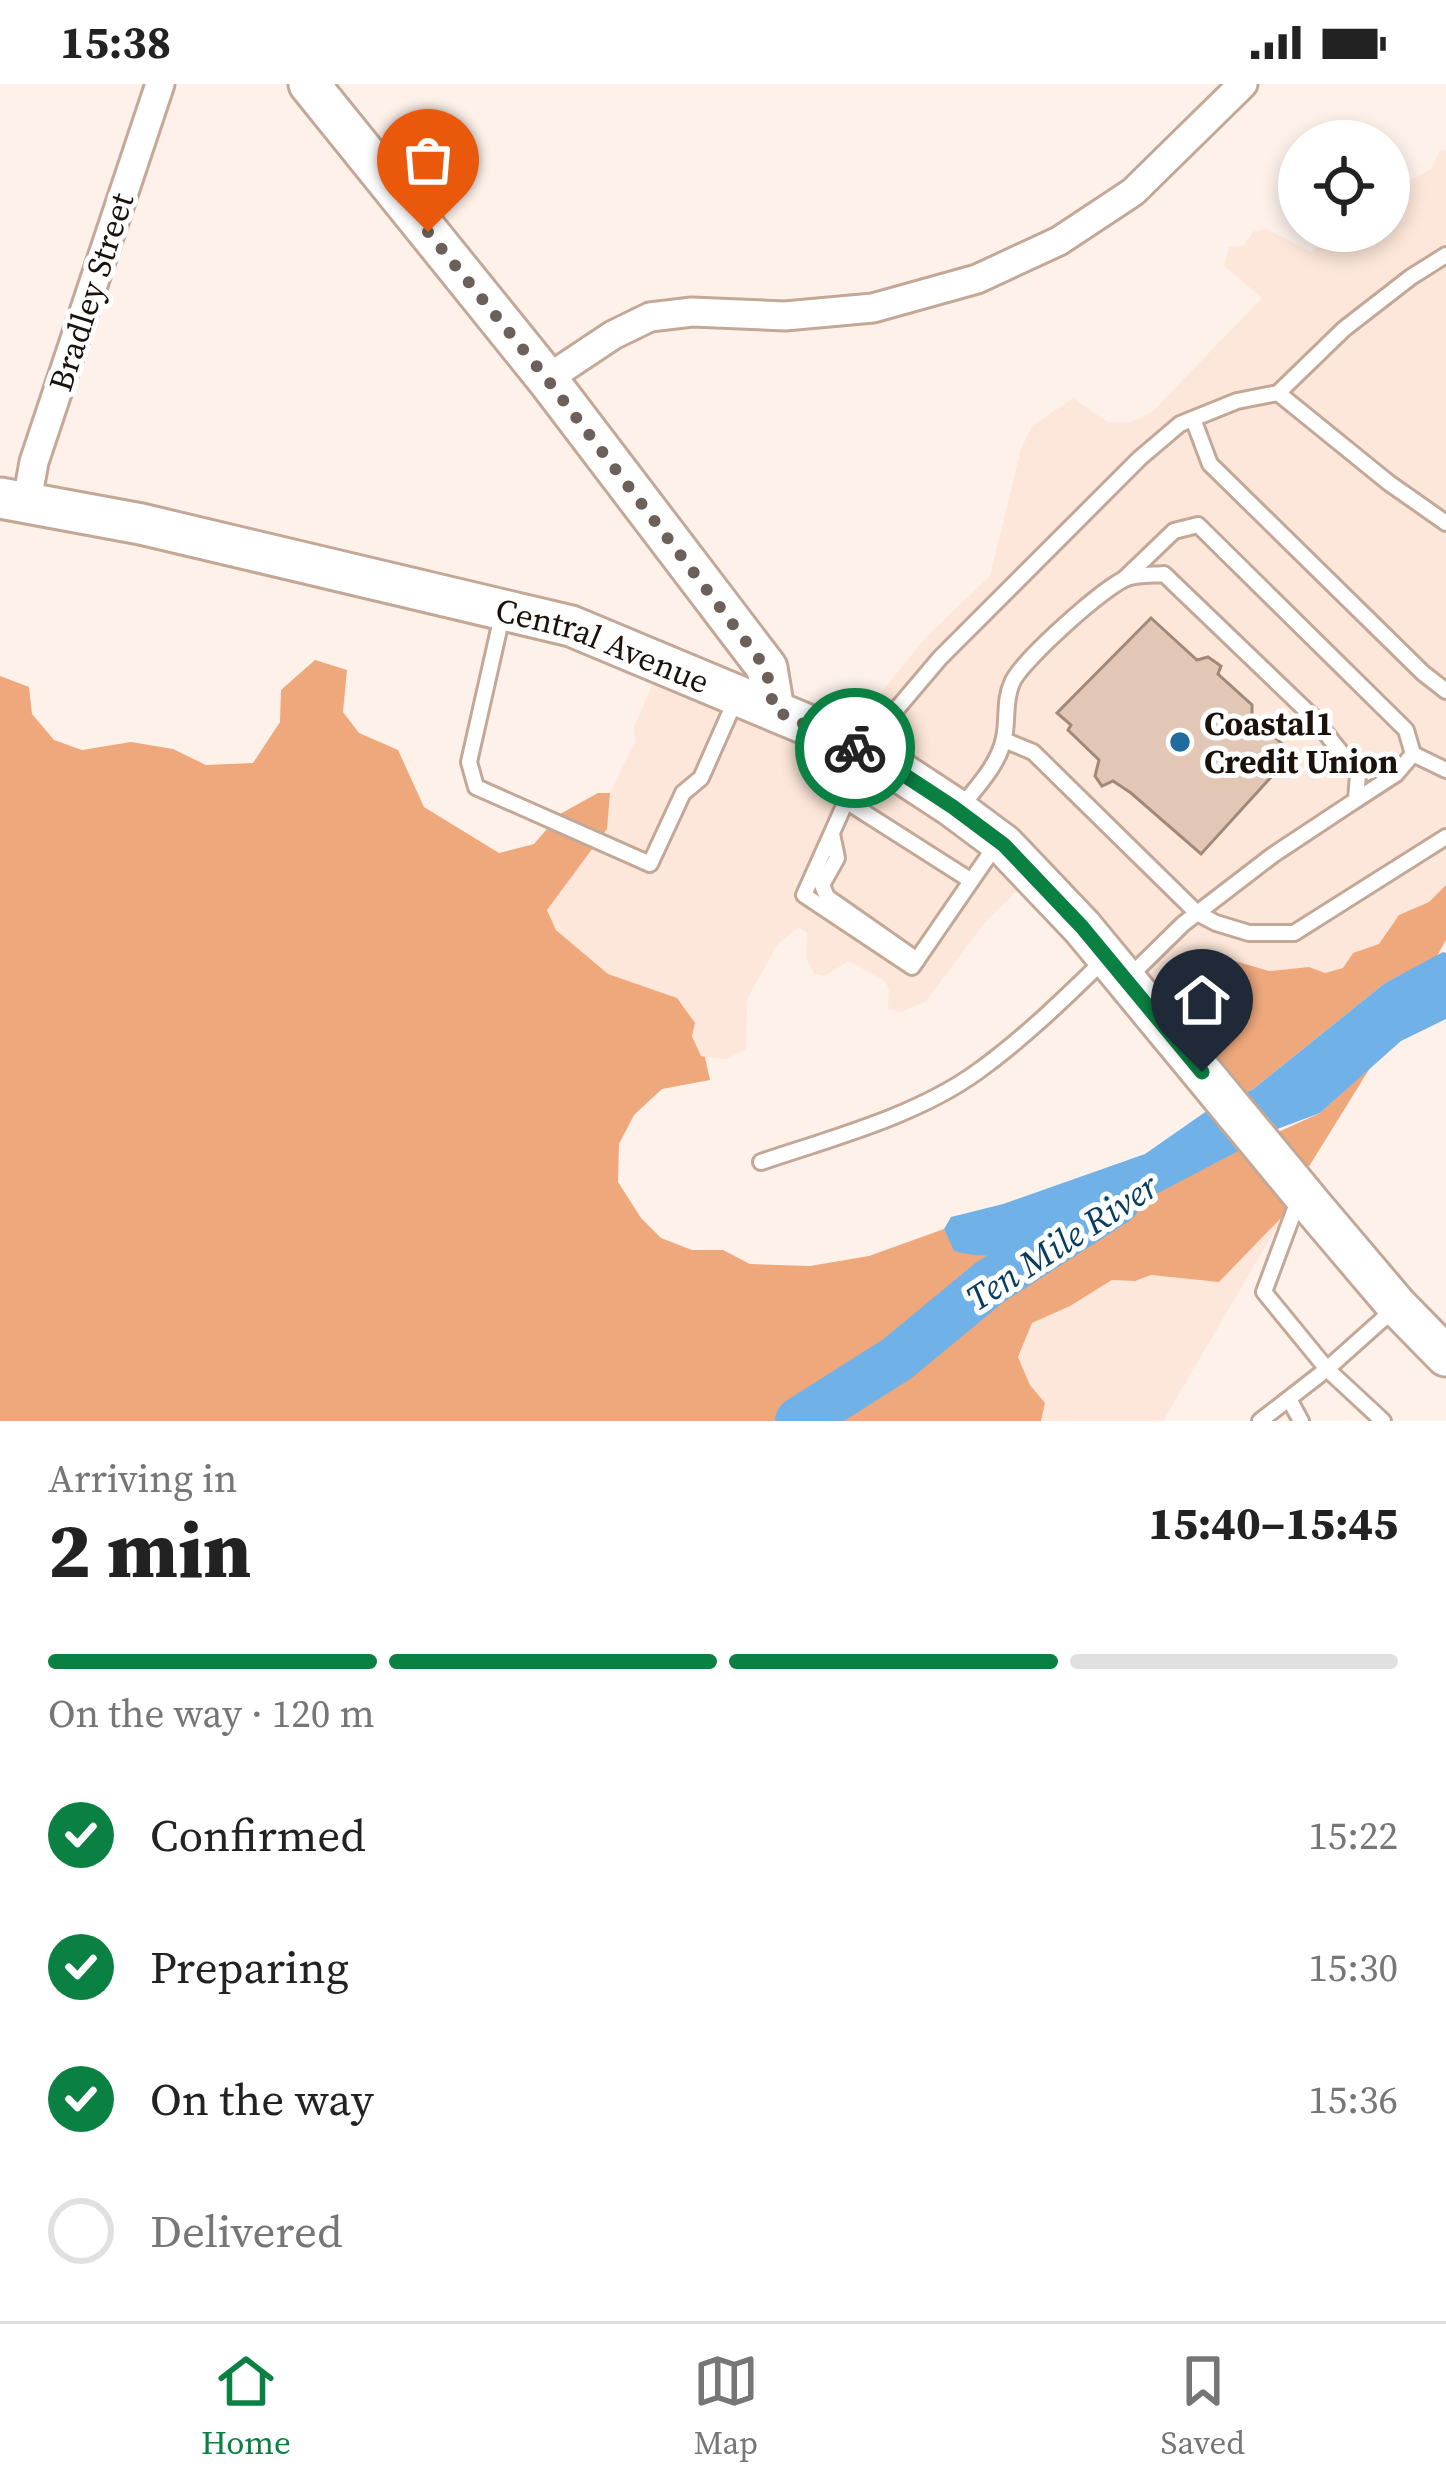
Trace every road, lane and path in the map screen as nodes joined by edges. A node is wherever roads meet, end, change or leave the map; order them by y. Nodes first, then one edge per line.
1 (160, 84) edge
2 (309, 84) edge
3 (1243, 84) edge
4 (1446, 255) edge
5 (547, 379) junction
6 (1278, 393) junction
7 (1192, 419) junction
8 (14, 499) edge
9 (1446, 523) edge
10 (1125, 578) junction
11 (503, 610) junction
12 (1446, 692) edge
13 (756, 702) junction
14 (1004, 740) junction
15 (1413, 754) junction
16 (880, 761) junction
17 (1446, 770) edge
18 (846, 800) junction
19 (1356, 800) junction
20 (958, 811) junction
21 (1446, 837) edge
22 (998, 841) junction
23 (970, 880) junction
24 (1197, 914) junction
25 (1117, 968) junction
26 (761, 1162) dead end
27 (1291, 1179) junction
28 (1397, 1306) junction
29 (1446, 1356) edge
30 (1328, 1370) junction
31 (1289, 1399) junction
32 (1260, 1421) edge
33 (1301, 1421) edge
34 (1383, 1421) edge

1 - 8 street, Bradley Street
2 - 5 main road
3 - 5 street
4 - 6 lane
5 - 13 main road
6 - 7 lane
6 - 9 lane
7 - 12 lane
7 - 16 lane
8 - 11 main road, Central Avenue
10 - 14 lane
10 - 15 lane
10 - 19 lane
11 - 13 main road, Central Avenue
11 - 13 lane
13 - 16 main road, Central Avenue
14 - 20 lane
14 - 24 lane
15 - 17 lane
15 - 19 lane
16 - 18 lane
16 - 20 main road, Central Avenue
18 - 23 lane
18 - 23 lane
19 - 24 lane
20 - 22 main road, Central Avenue
21 - 24 lane
22 - 23 lane
22 - 25 main road, Central Avenue
24 - 25 lane
25 - 26 lane
25 - 27 main road, Central Avenue
27 - 28 main road, Central Avenue
27 - 30 lane
28 - 29 main road, Central Avenue
28 - 30 lane
30 - 31 lane
30 - 34 lane
31 - 32 lane
31 - 33 lane

